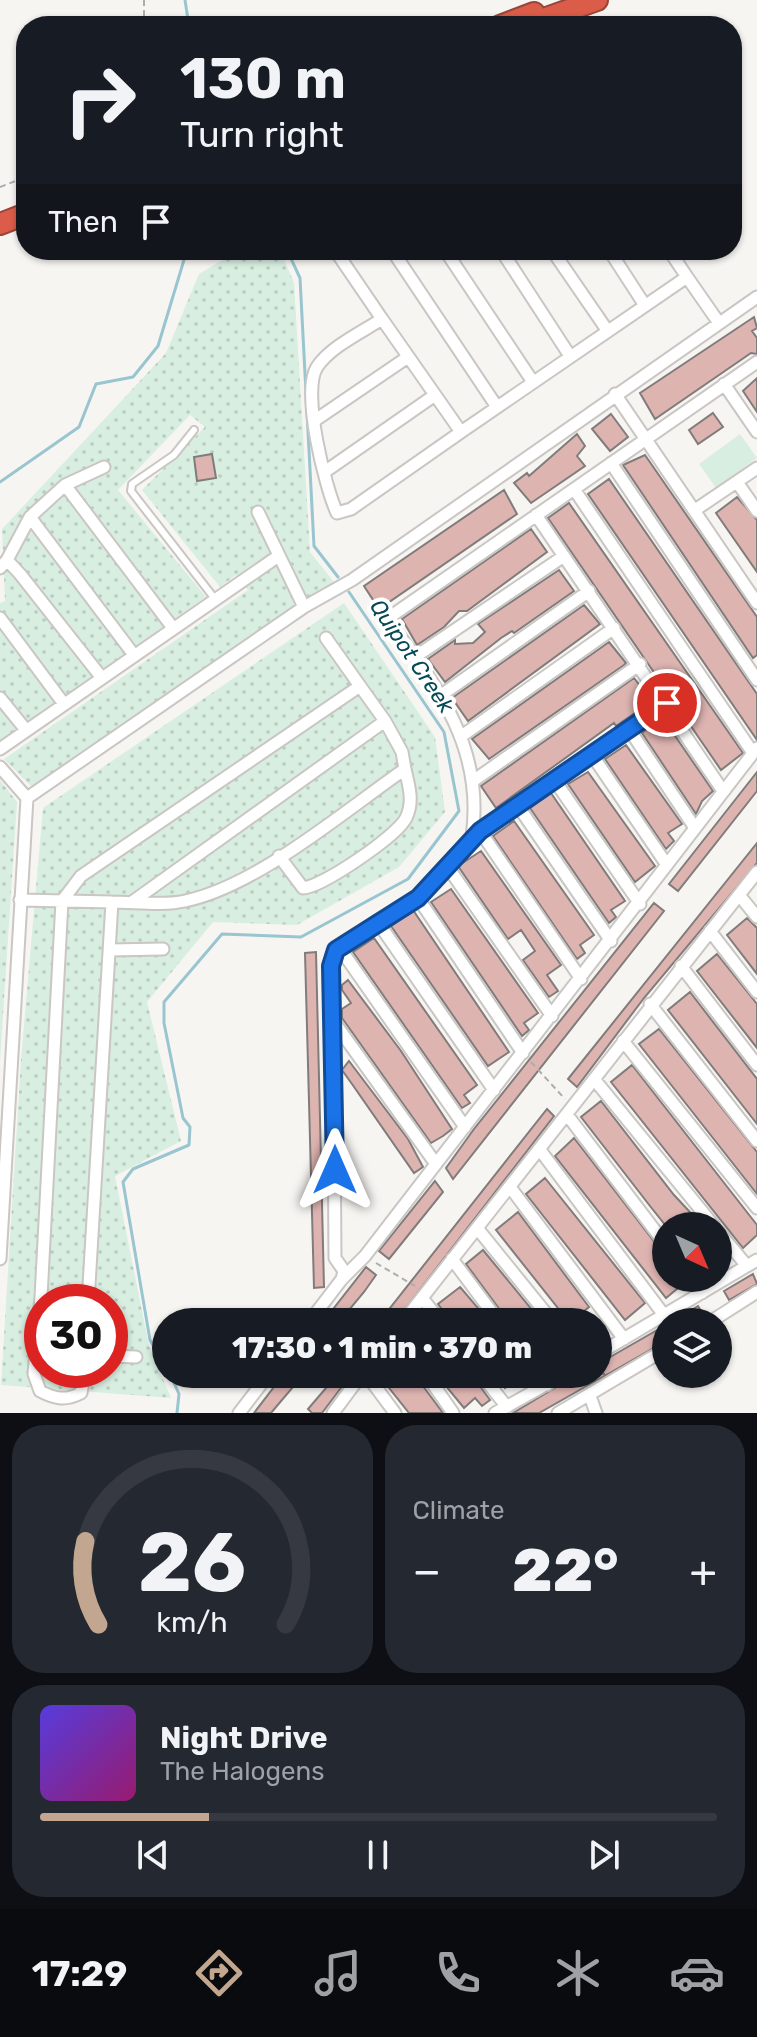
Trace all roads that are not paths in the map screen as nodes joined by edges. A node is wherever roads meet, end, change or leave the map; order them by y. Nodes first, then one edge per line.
1 (572, 0) edge
2 (597, 0) edge
3 (528, 16) edge
4 (552, 16) edge
5 (342, 260) edge
6 (399, 260) edge
7 (452, 260) edge
8 (508, 260) edge
9 (559, 260) edge
10 (615, 260) edge
11 (676, 260) edge
12 (687, 277) junction
13 (757, 297) edge
14 (644, 304) junction
15 (382, 319) junction
16 (719, 323) junction
17 (607, 330) junction
18 (570, 356) junction
19 (408, 357) junction
20 (757, 362) edge
21 (533, 382) junction
22 (724, 384) junction
23 (615, 394) junction
24 (435, 395) junction
25 (497, 407) junction
26 (314, 421) junction
27 (194, 430) dead end
28 (461, 432) junction
29 (757, 432) edge
30 (645, 438) junction
31 (611, 463) junction
32 (104, 467) dead end
33 (757, 468) edge
34 (326, 471) junction
35 (737, 482) junction
36 (65, 485) junction
37 (574, 489) junction
38 (695, 510) junction
39 (757, 511) edge
40 (258, 512) dead end
41 (536, 515) junction
42 (30, 517) junction
43 (564, 556) junction
44 (277, 557) junction
45 (3, 564) edge
46 (589, 591) junction
47 (215, 599) junction
48 (757, 603) edge
49 (304, 607) junction
50 (0, 618) edge
51 (173, 628) junction
52 (614, 628) junction
53 (326, 638) dead end
54 (134, 655) junction
55 (415, 657) junction
56 (640, 664) junction
57 (102, 678) junction
58 (757, 680) edge
59 (360, 686) junction
60 (440, 696) junction
61 (0, 698) edge
62 (667, 703) junction
63 (64, 704) junction
64 (385, 721) junction
65 (629, 729) junction
66 (26, 730) junction
67 (463, 735) junction
68 (0, 749) edge
69 (755, 751) edge
70 (592, 755) junction
71 (0, 767) edge
72 (405, 769) junction
73 (473, 781) junction
74 (555, 781) junction
75 (723, 791) junction
76 (27, 798) junction
77 (518, 806) junction
78 (695, 828) junction
79 (476, 834) junction
80 (279, 856) junction
81 (667, 865) junction
82 (447, 866) junction
83 (757, 872) edge
84 (739, 895) junction
85 (418, 898) junction
86 (20, 900) junction
87 (62, 901) junction
88 (112, 902) junction
89 (132, 902) junction
90 (640, 904) junction
91 (757, 917) edge
92 (377, 921) junction
93 (710, 931) junction
94 (611, 941) junction
95 (339, 947) junction
96 (163, 949) dead end
97 (110, 950) junction
98 (681, 966) junction
99 (581, 979) junction
100 (757, 992) edge
101 (650, 1004) junction
102 (552, 1016) junction
103 (334, 1022) junction
104 (623, 1041) junction
105 (523, 1053) junction
106 (757, 1065) edge
107 (594, 1079) junction
108 (494, 1090) junction
109 (571, 1112) junction
110 (465, 1127) junction
111 (757, 1141) edge
112 (540, 1150) junction
113 (436, 1164) junction
114 (510, 1187) junction
115 (757, 1208) edge
116 (703, 1212) edge
117 (652, 1225) edge
118 (477, 1228) junction
119 (732, 1244) edge
120 (0, 1259) edge
121 (452, 1259) junction
122 (752, 1263) edge
123 (342, 1279) junction
124 (42, 1284) edge
125 (89, 1284) edge
126 (757, 1292) edge
127 (702, 1293) joint
128 (424, 1295) junction
129 (320, 1308) edge
130 (414, 1308) edge
131 (432, 1308) edge
132 (489, 1308) edge
133 (542, 1308) edge
134 (659, 1308) edge
135 (676, 1308) edge
136 (732, 1308) edge
137 (652, 1322) edge
138 (624, 1339) junction
139 (612, 1346) edge
140 (128, 1357) edge
141 (136, 1357) dead end
142 (652, 1358) edge
143 (39, 1388) edge
144 (82, 1388) edge
145 (258, 1388) edge
146 (353, 1388) edge
147 (375, 1388) edge
148 (436, 1388) edge
149 (492, 1388) edge
150 (542, 1388) edge
151 (590, 1396) junction
152 (507, 1407) junction
153 (239, 1413) edge
154 (333, 1413) edge
155 (395, 1413) edge
156 (453, 1413) edge
157 (495, 1413) edge
158 (558, 1413) edge
159 (596, 1413) edge

1 - 3 highway
2 - 4 highway
5 - 15 street
6 - 25 street
7 - 21 street
8 - 18 street
9 - 17 street
10 - 14 street
11 - 12 street
12 - 14 street
12 - 16 street
13 - 16 street
14 - 17 street
15 - 19 street
15 - 26 street
16 - 23 street
17 - 18 street
18 - 21 street
19 - 24 street
19 - 26 street
20 - 22 street
21 - 25 street
22 - 29 street
22 - 30 street
23 - 30 street
23 - 49 street
24 - 28 street
24 - 34 street
25 - 28 street
26 - 34 street
27 - 47 lane
28 - 34 street
30 - 31 street
30 - 38 street
31 - 37 street
31 - 58 street
32 - 36 street
33 - 35 street
35 - 38 street
35 - 39 street
36 - 42 street
36 - 51 street
37 - 41 street
37 - 69 street
38 - 48 street
40 - 44 street
41 - 43 street
41 - 55 street
42 - 45 street
42 - 54 street
43 - 46 street
43 - 55 street
44 - 47 street
44 - 49 street
45 - 57 street
46 - 52 street
46 - 60 street
47 - 51 street
49 - 76 street
50 - 63 street
51 - 54 street
52 - 56 street
52 - 67 street
53 - 59 street
54 - 57 street
55 - 60 street
56 - 62 street
56 - 73 street
57 - 63 street
59 - 64 street
59 - 87 street
60 - 67 street
61 - 66 street
62 - 65 street
62 - 75 street
63 - 66 street
64 - 72 street
64 - 89 street
65 - 70 street
65 - 78 street
66 - 68 street
67 - 73 street
69 - 75 street
70 - 74 street
70 - 81 street
71 - 76 street
72 - 80 street
72 - 80 street
73 - 79 street
74 - 77 street
74 - 90 street
75 - 78 street
76 - 86 street
77 - 79 street
77 - 94 street
78 - 81 street
79 - 82 street
79 - 99 street
80 - 89 street
81 - 90 street
82 - 85 street
82 - 102 street
83 - 84 street
84 - 91 street
84 - 93 street
85 - 92 street
85 - 105 street
86 - 87 street
86 - 120 street
87 - 88 street
87 - 124 street
88 - 89 street
88 - 97 street
90 - 94 street
92 - 95 street
92 - 108 street
93 - 98 street
93 - 100 street
94 - 99 street
95 - 103 street
95 - 110 street
96 - 97 street
97 - 125 street
98 - 101 street
98 - 106 street
99 - 102 street
101 - 104 street
101 - 111 street
102 - 105 street
103 - 113 street
103 - 123 street
104 - 107 street
104 - 115 street
105 - 108 street
107 - 109 street
107 - 116 street
108 - 110 street
109 - 112 street
109 - 117 street
110 - 113 street
112 - 114 street
112 - 134 street
113 - 123 street
114 - 118 street
114 - 138 street
118 - 121 street
118 - 133 street
119 - 122 street
121 - 128 street
121 - 132 street
122 - 127 street
123 - 129 street
126 - 136 street
127 - 135 street
128 - 130 street
128 - 131 street
137 - 138 street
138 - 139 street
140 - 141 street
142 - 151 street
143 - 144 street
145 - 153 street
146 - 154 street
147 - 155 street
148 - 156 street
149 - 152 street
150 - 152 street
151 - 158 street
151 - 159 street
152 - 157 street

